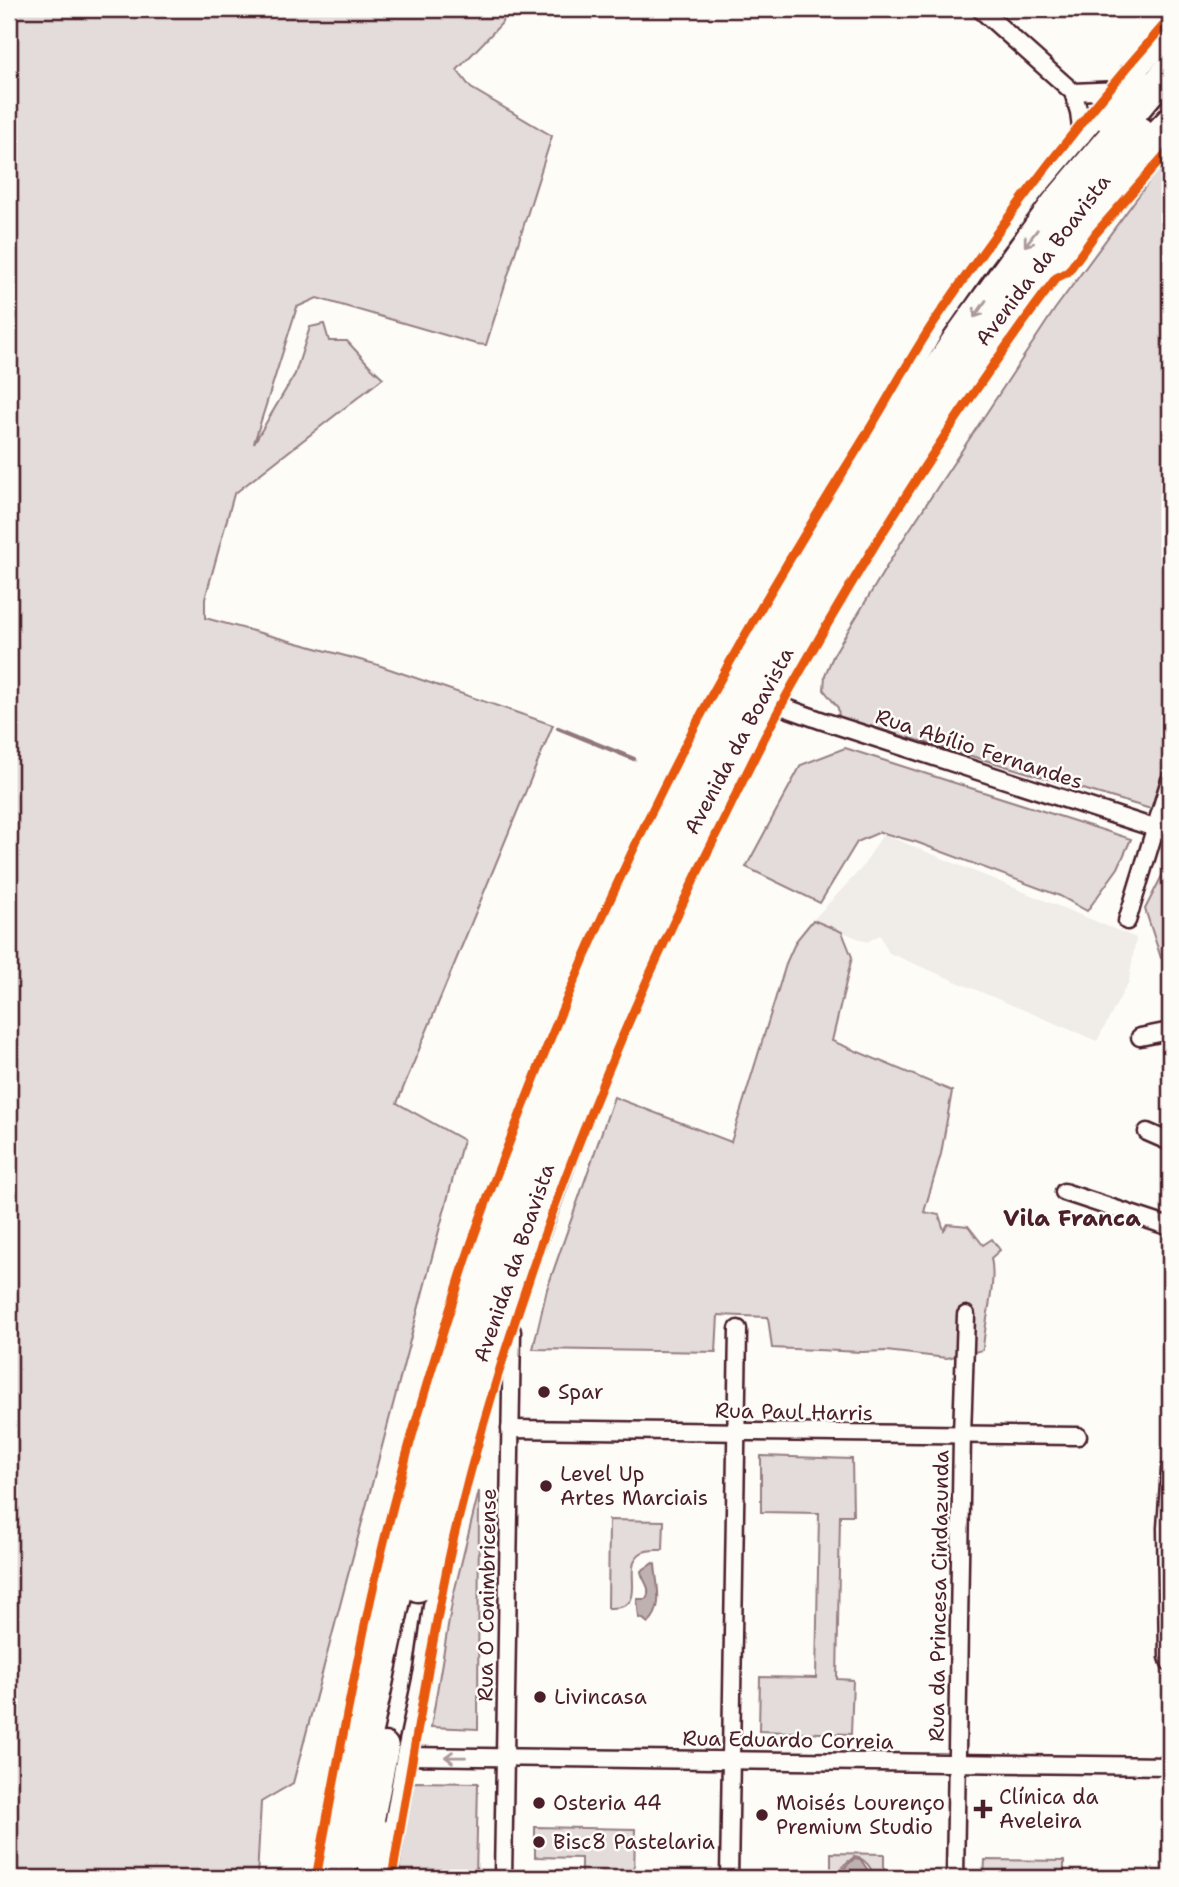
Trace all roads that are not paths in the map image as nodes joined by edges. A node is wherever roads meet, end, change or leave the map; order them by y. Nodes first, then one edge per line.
1 (980, 9) edge
2 (1170, 36) edge
3 (1170, 68) edge
4 (1127, 83) junction
5 (1073, 92) junction
6 (1170, 93) edge
7 (1170, 124) edge
8 (1082, 136) junction
9 (1065, 210) junction
10 (775, 704) junction
11 (1170, 780) edge
12 (1163, 830) edge
13 (1127, 921) dead end
14 (1170, 1031) edge
15 (1140, 1038) dead end
16 (1147, 1132) dead end
17 (1170, 1142) edge
18 (1063, 1192) dead end
19 (1170, 1227) edge
20 (512, 1311) junction
21 (966, 1315) dead end
22 (738, 1329) dead end
23 (510, 1429) junction
24 (736, 1432) junction
25 (962, 1435) junction
26 (1078, 1436) dead end
27 (1170, 1469) edge
28 (1170, 1663) edge
29 (405, 1756) junction
30 (505, 1757) junction
31 (731, 1760) junction
32 (957, 1763) junction
33 (1170, 1766) edge
34 (373, 1799) junction
35 (321, 1878) edge
36 (340, 1878) edge
37 (359, 1878) edge
38 (374, 1878) edge
39 (384, 1878) edge
40 (503, 1878) edge
41 (729, 1878) edge
42 (956, 1878) edge

1 - 5 street
2 - 4 street, Avenida da Boavista
3 - 9 highway, Avenida da Boavista
4 - 5 street
4 - 8 street, Avenida da Boavista
4 - 9 highway
5 - 8 street
6 - 9 highway, Avenida da Boavista
7 - 9 highway
7 - 10 street, Avenida da Boavista
8 - 35 street, Avenida da Boavista
9 - 34 highway, Avenida da Boavista
9 -> 36 highway, Avenida da Boavista
10 - 12 street, Rua Abílio Fernandes
10 - 20 street, Avenida da Boavista
11 - 12 street
12 - 13 street
14 - 15 street
16 - 17 street
18 - 19 street
20 - 23 street, Rua O Conimbricense
20 - 29 street, Avenida da Boavista
21 - 25 street, Rua da Princesa Cindazunda
22 - 24 street
23 - 24 street, Rua Paul Harris
23 - 30 street, Rua O Conimbricense
24 - 25 street, Rua Paul Harris
24 - 31 street
25 - 26 street, Rua Paul Harris
25 - 32 street, Rua da Princesa Cindazunda
27 - 28 street
30 -> 29 street, Rua Eduardo Correia
29 - 39 street, Avenida da Boavista
30 - 31 street, Rua Eduardo Correia
30 - 40 street, Rua O Conimbricense
31 - 32 street, Rua Eduardo Correia
31 - 41 street
32 - 33 street, Rua Eduardo Correia
32 - 42 street, Rua da Princesa Cindazunda
34 - 37 highway, Avenida da Boavista
34 - 38 highway

